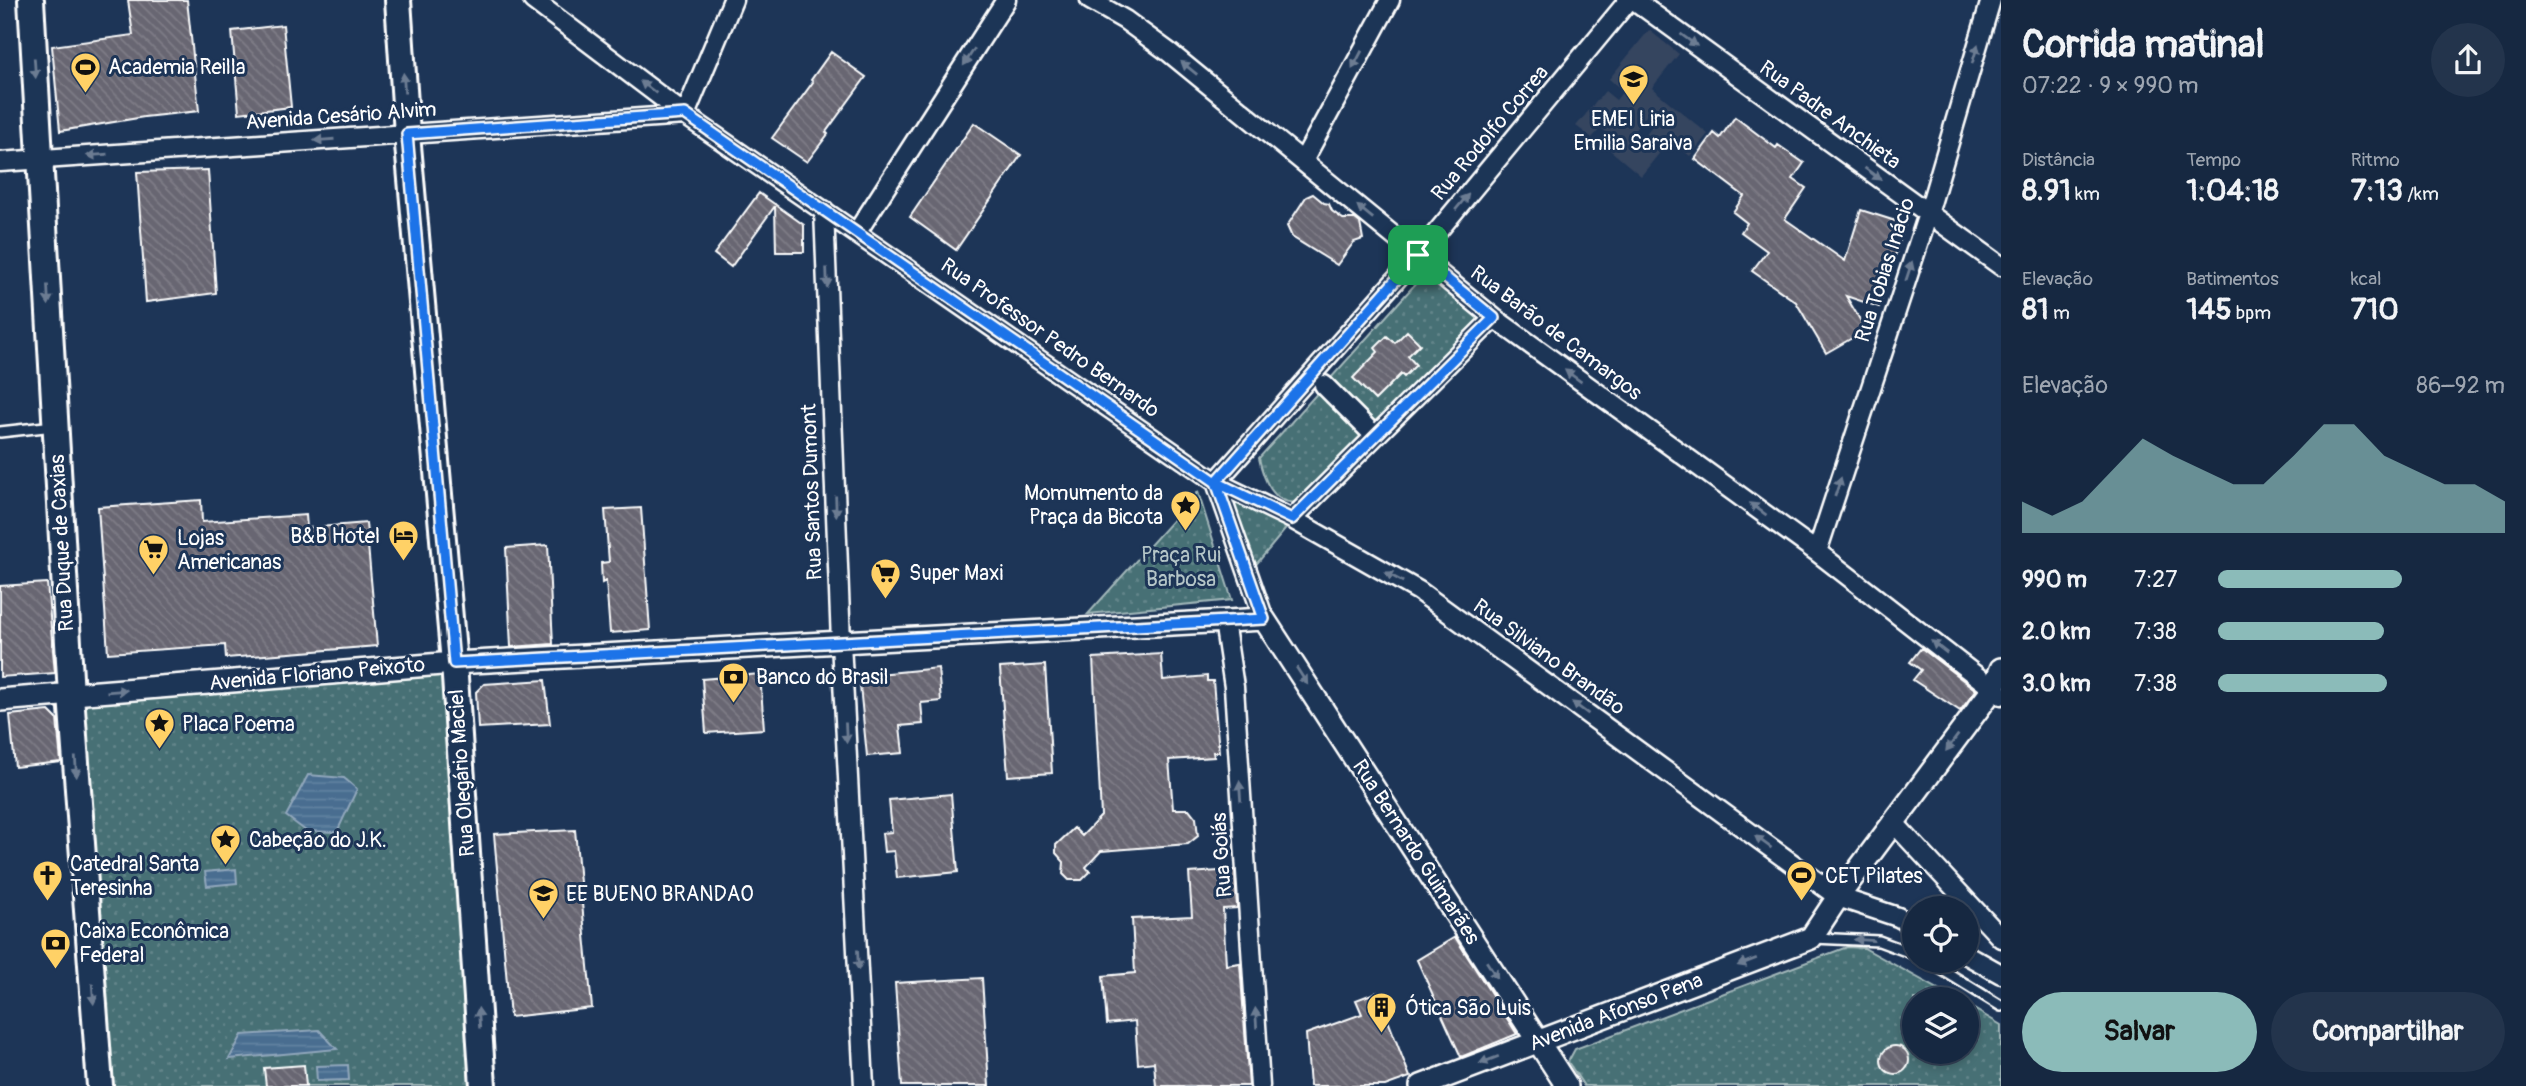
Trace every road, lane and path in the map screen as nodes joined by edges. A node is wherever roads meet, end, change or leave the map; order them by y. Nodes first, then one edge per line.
1 (31, 0) edge
2 (398, 0) edge
3 (533, 0) edge
4 (733, 0) edge
5 (1006, 0) edge
6 (1090, 0) edge
7 (1390, 0) edge
8 (1632, 0) edge
9 (1991, 0) edge
10 (685, 114) junction
11 (407, 134) junction
12 (41, 159) junction
13 (1303, 161) junction
14 (0, 162) edge
15 (824, 210) junction
16 (1928, 214) junction
17 (857, 232) junction
18 (1418, 255) junction
19 (2001, 266) edge
20 (1494, 318) junction
21 (1324, 386) dead end
22 (55, 426) junction
23 (0, 432) edge
24 (1375, 436) junction
25 (1216, 482) junction
26 (1292, 519) junction
27 (1817, 552) junction
28 (1264, 619) junction
29 (1224, 621) junction
30 (841, 642) junction
31 (454, 663) junction
32 (1998, 684) edge
33 (71, 695) junction
34 (0, 700) edge
35 (1893, 822) junction
36 (1838, 897) junction
37 (1902, 919) edge
38 (1811, 938) junction
39 (2001, 938) edge
40 (1902, 950) edge
41 (1979, 962) edge
42 (1947, 973) edge
43 (2001, 974) edge
44 (2001, 1006) edge
45 (1539, 1041) junction
46 (100, 1086) edge
47 (484, 1086) edge
48 (864, 1086) edge
49 (1260, 1086) edge
50 (1420, 1086) edge
51 (1567, 1086) edge

1 -> 12 main road, Rua Duque de Caxias
11 -> 2 main road, Rua Olegário Maciel
10 -> 3 street
4 - 10 street
5 -> 17 street
13 -> 6 street, Rua Barão de Camargos
7 -> 13 street
8 -> 16 street, Rua Padre Anchieta
18 -> 8 street, Rua Rodolfo Correa
16 -> 9 street, Rua Tobias Inácio
10 - 11 street, Avenida Cesário Alvim
10 - 15 street
11 -> 12 street, Avenida Cesário Alvim
11 - 31 main road, Rua Olegário Maciel
12 - 14 street, Avenida Cesário Alvim
12 -> 22 main road, Rua Duque de Caxias
18 -> 13 street, Rua Barão de Camargos
15 - 17 street
15 -> 30 street, Rua Santos Dumont
16 - 19 street, Rua Padre Anchieta
27 -> 16 street, Rua Tobias Inácio
17 - 25 street, Rua Professor Pedro Bernardo
18 - 20 street, Rua Barão de Camargos
18 - 25 street, Rua Rodolfo Correa
20 - 24 street
27 -> 20 street, Rua Barão de Camargos
21 - 24 street
22 - 23 lane
22 - 33 main road, Rua Duque de Caxias
24 - 26 street
25 - 26 street, Rua Silviano Brandão
25 - 28 street
36 -> 26 street, Rua Silviano Brandão
32 -> 27 street, Rua Barão de Camargos
28 - 29 street, Avenida Floriano Peixoto
28 -> 45 street, Rua Bernardo Guimarães
29 - 30 street, Avenida Floriano Peixoto
49 -> 29 street, Rua Goiás
30 - 31 street, Avenida Floriano Peixoto
30 -> 48 street, Rua Santos Dumont
33 -> 31 street, Avenida Floriano Peixoto
47 -> 31 main road, Rua Olegário Maciel
32 -> 35 street
33 - 34 street, Avenida Floriano Peixoto
33 -> 46 main road, Rua Duque de Caxias
35 - 36 street
35 - 39 street
36 - 37 street, Rua Silviano Brandão
36 - 38 street
40 -> 38 lane
38 -> 45 street, Avenida Afonso Pena
41 - 43 street
42 - 44 lane
45 -> 50 street, Avenida Afonso Pena
45 - 51 street, Rua Bernardo Guimarães

